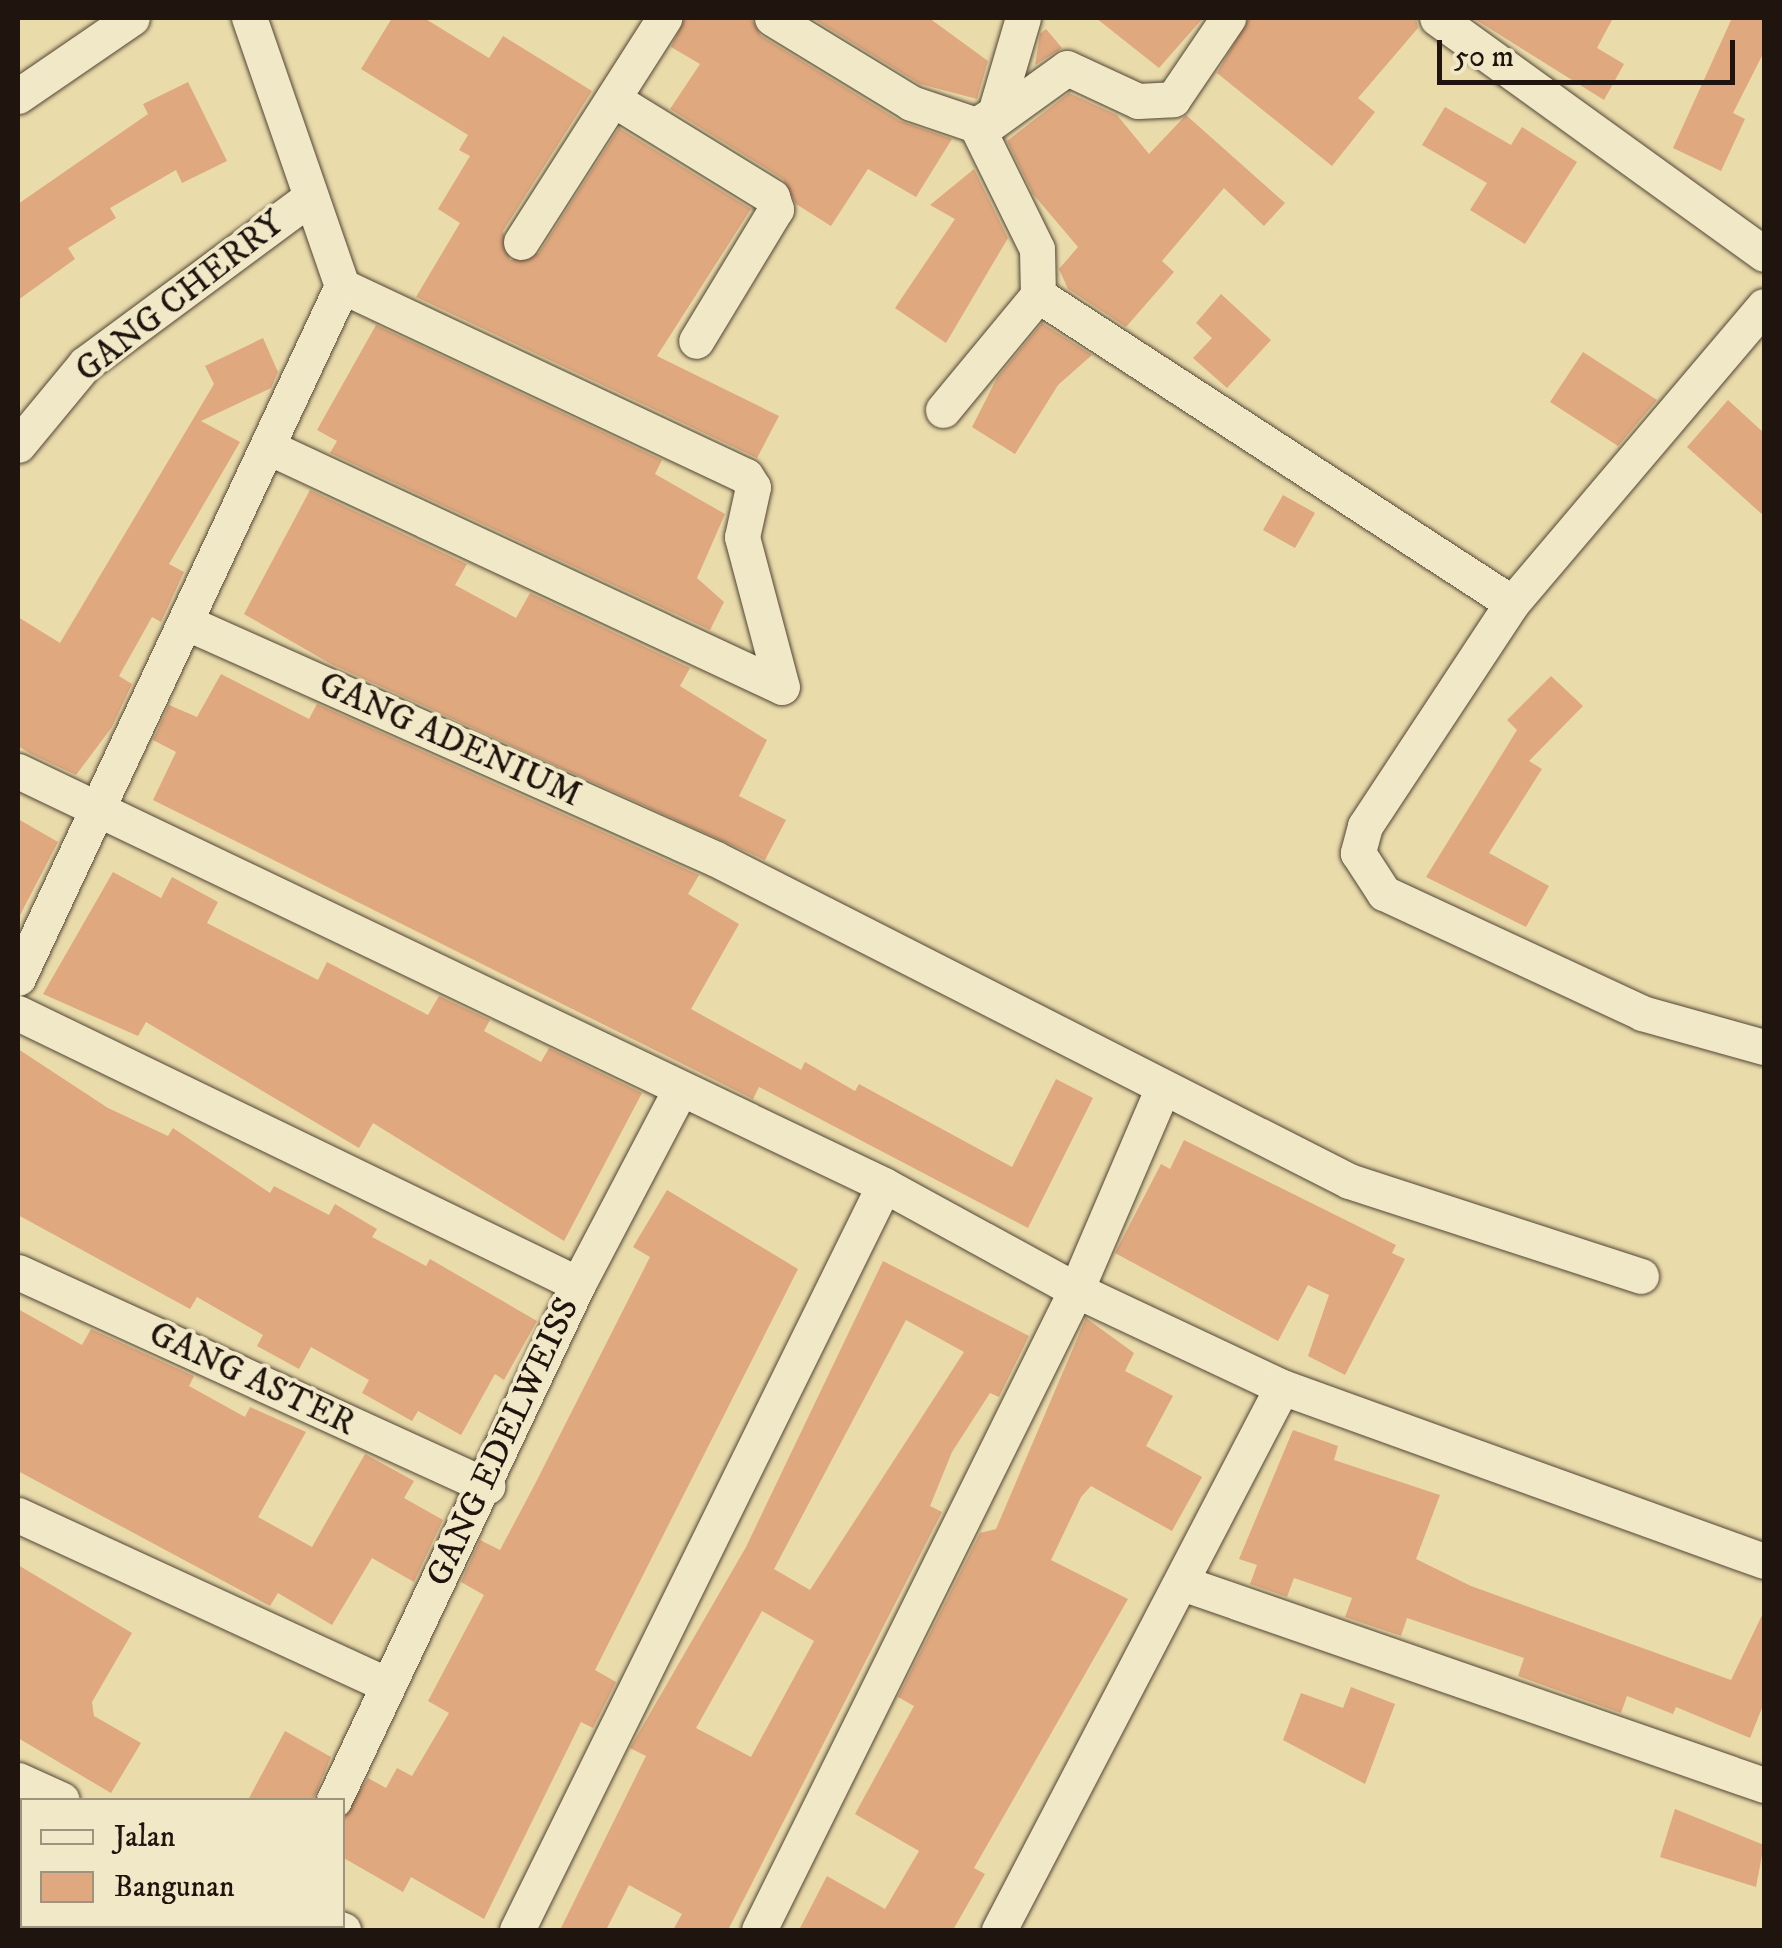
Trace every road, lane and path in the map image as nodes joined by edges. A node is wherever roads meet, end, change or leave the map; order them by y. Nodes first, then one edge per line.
1 (132, 18) edge
2 (249, 18) edge
3 (664, 18) edge
4 (772, 18) edge
5 (1023, 18) edge
6 (1228, 18) edge
7 (1437, 18) edge
8 (18, 96) edge
9 (613, 99) junction
10 (982, 125) junction
11 (308, 198) junction
12 (521, 242) dead end
13 (1764, 254) edge
14 (342, 286) junction
15 (1038, 294) junction
16 (1764, 306) edge
17 (696, 341) dead end
18 (943, 410) dead end
19 (18, 445) edge
20 (268, 447) junction
21 (1512, 603) junction
22 (185, 622) junction
23 (18, 771) edge
24 (98, 810) junction
25 (18, 978) edge
26 (18, 1012) edge
27 (1764, 1047) edge
28 (681, 1088) junction
29 (1161, 1092) junction
30 (884, 1184) junction
31 (18, 1272) edge
32 (1641, 1276) dead end
33 (578, 1284) junction
34 (1076, 1290) junction
35 (1282, 1387) junction
36 (487, 1486) junction
37 (18, 1515) edge
38 (1764, 1562) edge
39 (1182, 1583) junction
40 (387, 1684) junction
41 (18, 1780) edge
42 (1764, 1786) edge
43 (58, 1798) edge
44 (335, 1798) edge
45 (517, 1930) edge
46 (759, 1930) edge
47 (1000, 1930) edge

1 - 8 street
2 - 11 street
3 - 9 street
4 - 10 street
5 - 10 street
6 - 10 street
7 - 13 street
9 - 12 street
9 - 17 street
10 - 15 street
11 - 14 street
11 - 19 street, GANG CHERRY
14 - 20 street
14 - 20 street
15 - 18 street
15 - 21 street
16 - 21 street
20 - 22 street
21 - 27 street
22 - 24 street
22 - 29 street, GANG ADENIUM
23 - 24 street
24 - 25 street
24 - 28 street
26 - 33 street
28 - 30 street
28 - 33 street, GANG EDELWEISS
29 - 32 street, GANG ADENIUM
29 - 34 street
30 - 34 street
30 - 45 street
31 - 36 street, GANG ASTER
33 - 36 street, GANG EDELWEISS
34 - 35 street
34 - 46 street
35 - 38 street
35 - 39 street
36 - 40 street, GANG EDELWEISS
37 - 40 street
39 - 42 street
39 - 47 street
40 - 44 street, GANG EDELWEISS
41 - 43 street

